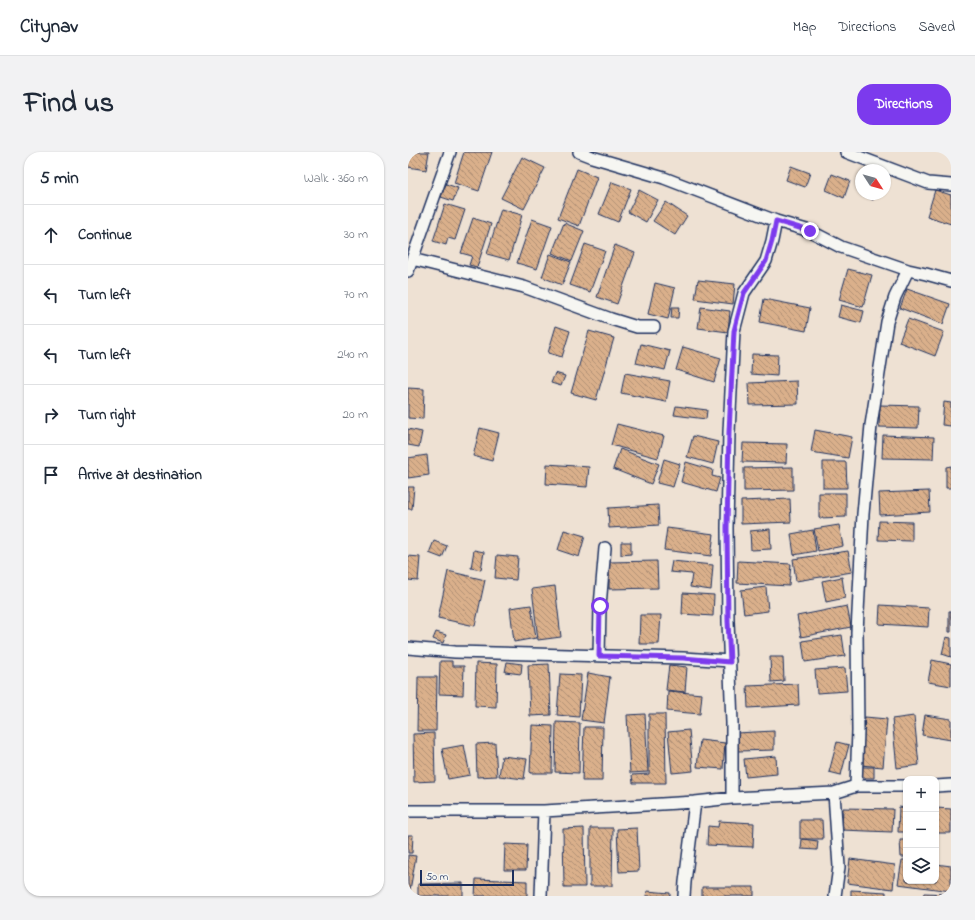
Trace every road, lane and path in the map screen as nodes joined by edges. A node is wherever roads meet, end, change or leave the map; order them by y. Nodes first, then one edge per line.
1 (450, 152) edge
2 (579, 152) edge
3 (846, 152) edge
4 (948, 183) edge
5 (776, 221) junction
6 (412, 259) junction
7 (908, 270) junction
8 (408, 271) edge
9 (951, 281) edge
10 (654, 327) dead end
11 (605, 548) dead end
12 (408, 648) edge
13 (599, 656) junction
14 (730, 662) junction
15 (951, 785) edge
16 (856, 786) junction
17 (903, 786) edge
18 (939, 786) edge
19 (834, 793) junction
20 (732, 798) junction
21 (695, 802) junction
22 (408, 811) edge
23 (544, 811) junction
24 (541, 896) edge
25 (684, 896) edge
26 (835, 896) edge

1 - 6 street
2 - 5 street
3 - 4 street
5 - 7 street
5 - 14 street
6 - 8 street
6 - 10 street
7 - 9 street
7 - 16 street
11 - 13 street
12 - 13 street
13 - 14 street
14 - 20 street
15 - 18 street
16 - 17 street
16 - 19 street
19 - 20 street
19 - 26 street
20 - 21 street
21 - 23 street
21 - 25 street
22 - 23 street
23 - 24 street

